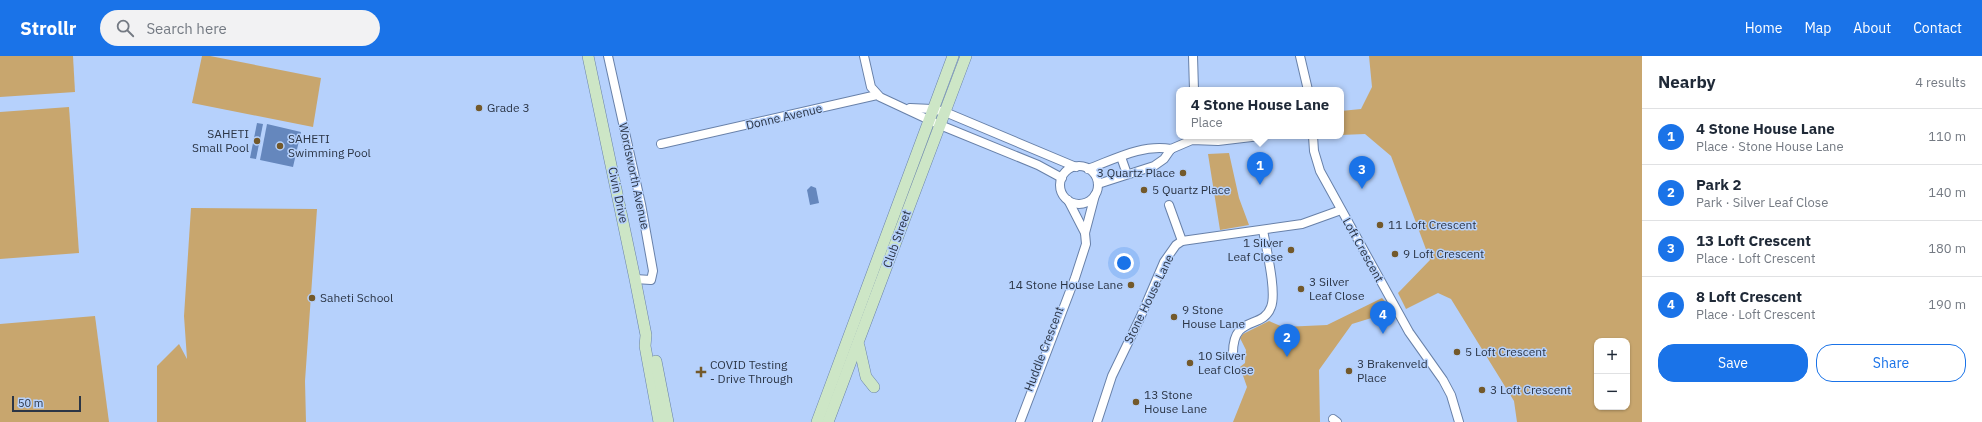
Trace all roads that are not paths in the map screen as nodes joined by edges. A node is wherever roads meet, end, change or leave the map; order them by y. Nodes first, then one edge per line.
1 (588, 56) edge
2 (608, 56) edge
3 (864, 56) edge
4 (953, 56) edge
5 (966, 56) edge
6 (1192, 56) edge
7 (1300, 56) edge
8 (1194, 87) edge
9 (1307, 87) edge
10 (877, 95) junction
11 (945, 112) junction
12 (930, 114) junction
13 (940, 125) junction
14 (1190, 139) edge
15 (1201, 139) edge
16 (1235, 139) edge
17 (1313, 139) edge
18 (661, 144) dead end
19 (1170, 149) junction
20 (1121, 157) junction
21 (1076, 167) junction
22 (1088, 169) junction
23 (1127, 174) junction
24 (1062, 178) junction
25 (1098, 184) junction
26 (1095, 195) junction
27 (1068, 200) junction
28 (1169, 205) dead end
29 (1341, 210) junction
30 (1263, 230) junction
31 (1085, 234) junction
32 (1182, 240) junction
33 (1075, 278) junction
34 (635, 279) junction
35 (646, 335) junction
36 (859, 345) junction
37 (1233, 353) dead end
38 (874, 387) dead end
39 (659, 422) edge
40 (668, 422) edge
41 (817, 422) edge
42 (828, 422) edge
43 (1016, 422) edge
44 (1020, 422) edge
45 (1097, 422) edge
46 (1459, 422) edge

1 - 34 main road, Civin Drive
2 - 34 street, Wordsworth Avenue
3 - 10 street
4 - 12 main road, Club Street
5 - 11 main road, Club Street
6 - 8 street
7 - 9 street
10 - 12 street
10 - 18 street, Donne Avenue
11 - 12 street
11 - 13 main road, Club Street
11 - 21 street
12 - 13 street
12 - 41 main road, Club Street
13 - 24 street
13 - 36 main road, Club Street
14 - 19 street
15 - 16 street
17 - 29 street, Loft Crescent
19 - 20 street
19 - 23 street
20 - 22 street
20 - 23 street
21 - 22 street
21 - 24 street
22 - 25 street
23 - 25 street
24 - 27 street
25 - 26 street
26 - 27 street
26 - 31 street, Huddle Crescent
27 - 31 street
28 - 32 street
29 - 30 street
29 - 46 street, Loft Crescent
30 - 32 street
30 - 37 street
31 - 33 street, Huddle Crescent
32 - 45 street, Stone House Lane
33 - 43 street, Huddle Crescent
33 - 44 street, Huddle Crescent
34 - 35 main road, Civin Drive
35 - 39 main road, Civin Drive
35 - 40 main road, Civin Drive
36 - 38 main road
36 - 42 main road, Club Street

